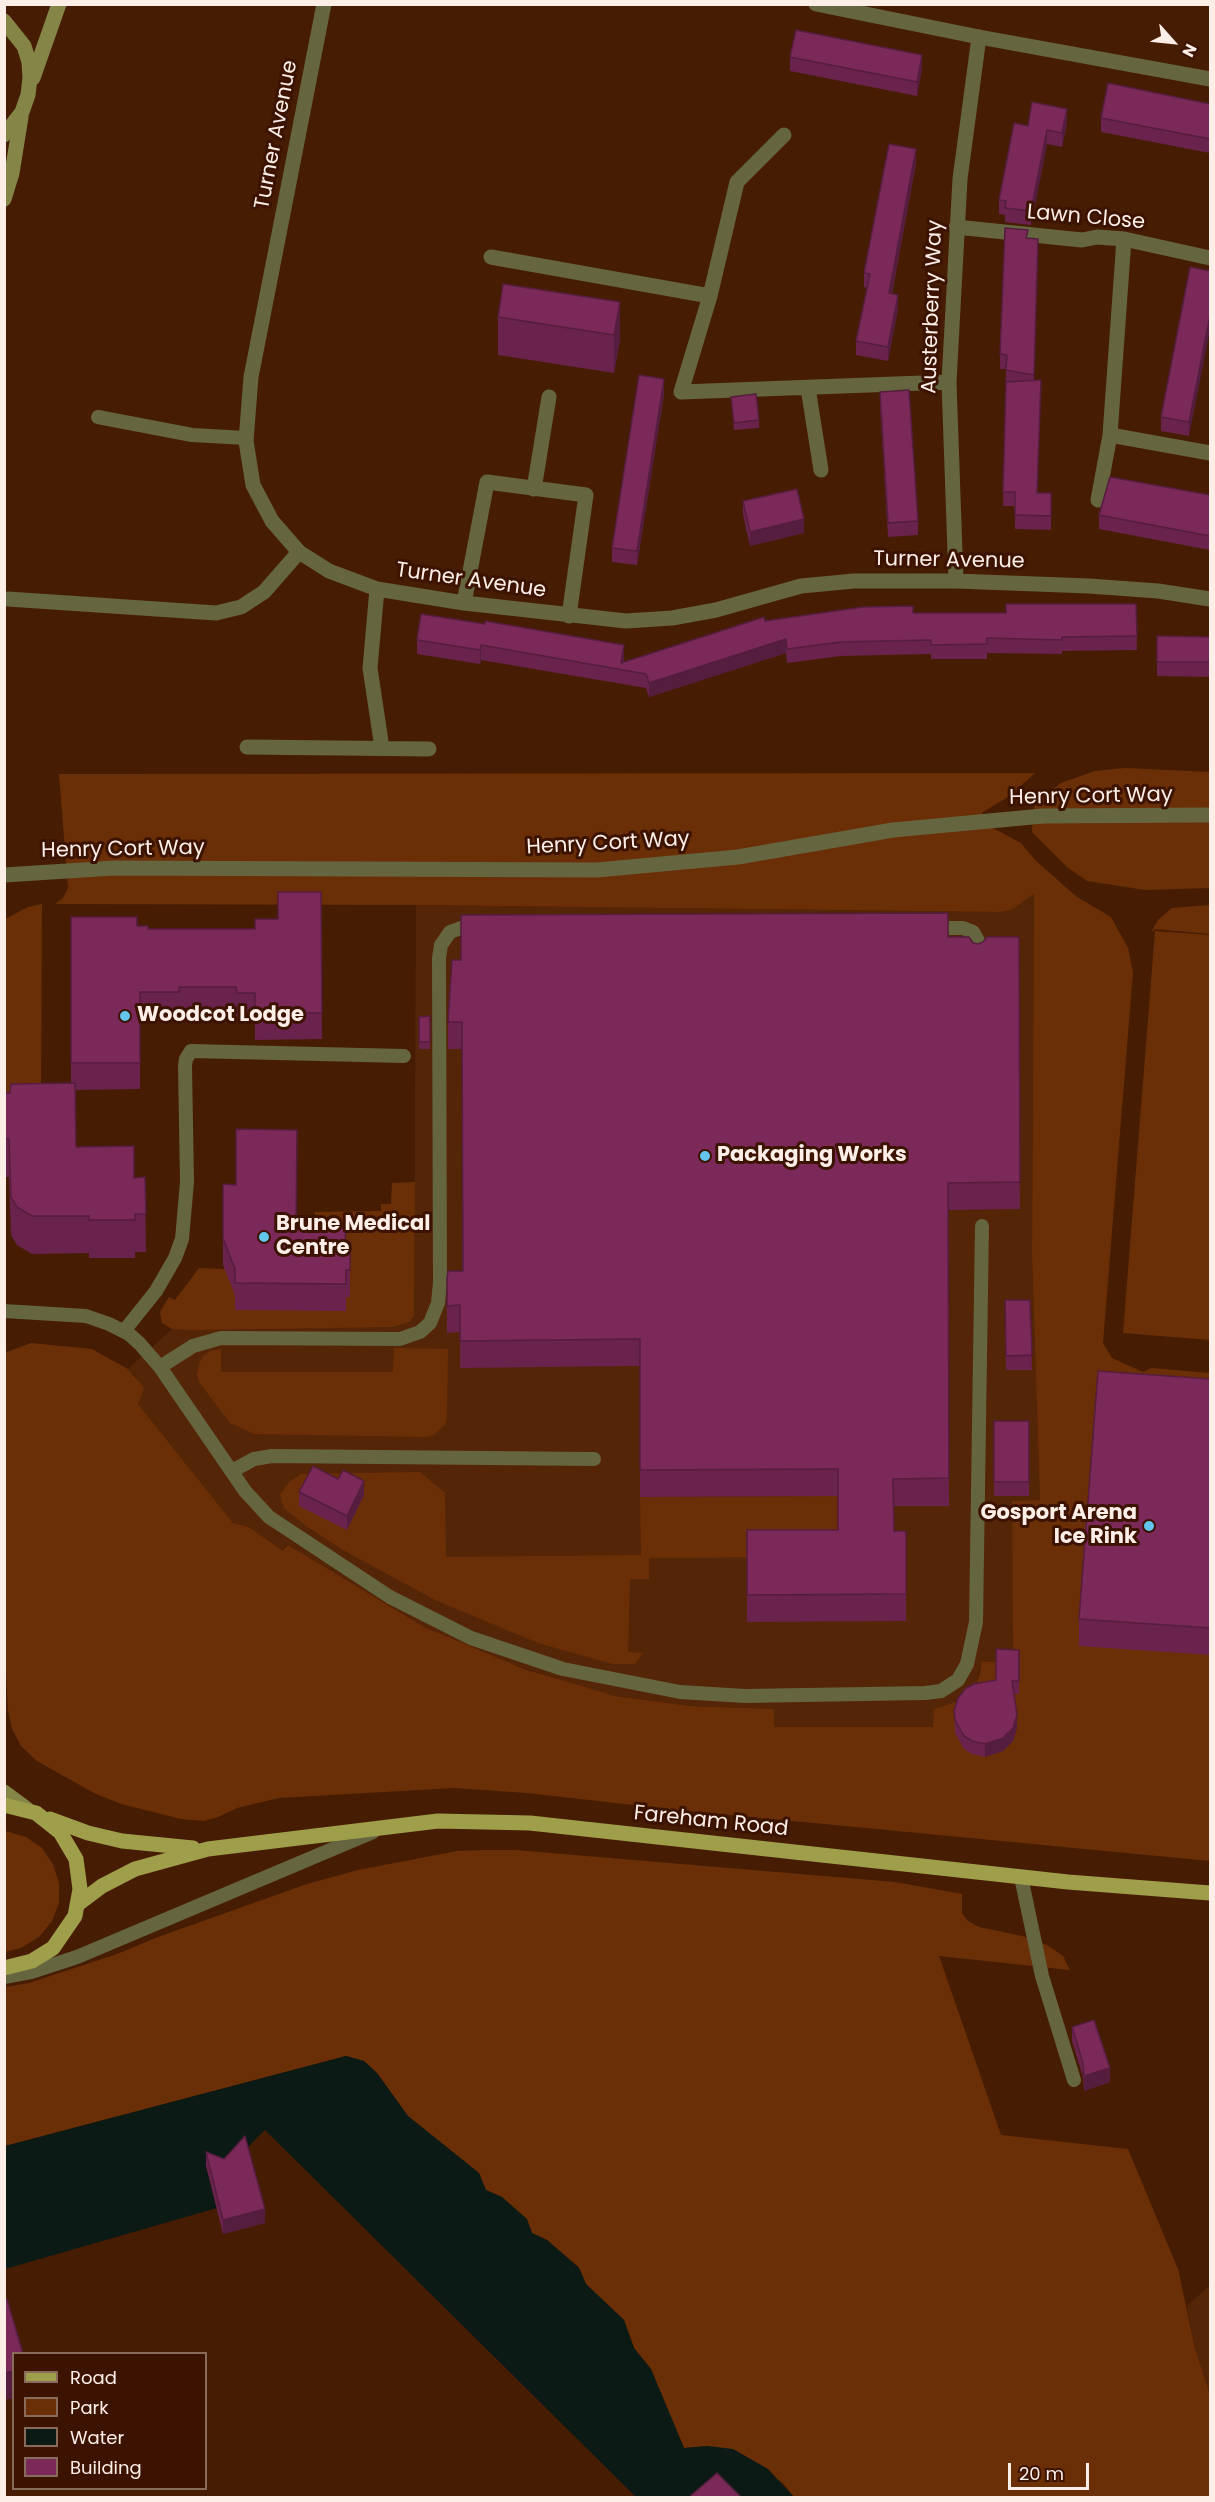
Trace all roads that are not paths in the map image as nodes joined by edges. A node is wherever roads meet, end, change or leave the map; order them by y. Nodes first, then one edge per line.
1 (59, 4) edge
2 (324, 4) edge
3 (816, 4) edge
4 (4, 21) edge
5 (979, 37) junction
6 (1210, 79) edge
7 (30, 86) junction
8 (22, 111) junction
9 (4, 135) edge
10 (784, 135) dead end
11 (4, 199) edge
12 (956, 227) junction
13 (1124, 239) junction
14 (491, 257) dead end
15 (1210, 258) edge
16 (710, 296) junction
17 (949, 382) junction
18 (808, 388) junction
19 (549, 397) dead end
20 (98, 417) dead end
21 (1110, 435) junction
22 (246, 438) junction
23 (1210, 453) edge
24 (821, 470) dead end
25 (534, 489) junction
26 (1098, 501) dead end
27 (299, 552) junction
28 (956, 581) junction
29 (377, 589) junction
30 (8, 599) dead end
31 (1210, 599) edge
32 (465, 603) junction
33 (569, 616) junction
34 (247, 747) dead end
35 (382, 748) junction
36 (429, 749) dead end
37 (1210, 815) edge
38 (4, 875) edge
39 (491, 927) edge
40 (920, 928) edge
41 (978, 962) edge
42 (404, 1056) dead end
43 (982, 1226) dead end
44 (4, 1311) edge
45 (124, 1331) junction
46 (160, 1367) junction
47 (594, 1459) dead end
48 (232, 1471) junction
49 (4, 1791) edge
50 (4, 1805) edge
51 (32, 1811) junction
52 (383, 1828) junction
53 (208, 1849) junction
54 (1021, 1877) junction
55 (1210, 1893) edge
56 (78, 1904) junction
57 (5, 1970) edge
58 (1074, 2080) dead end

1 - 7 main road
2 - 22 street, Turner Avenue
3 - 5 street
4 - 7 main road
5 - 6 street
5 - 12 street, Austerberry Way
7 - 8 main road
8 - 9 main road
8 - 11 main road
10 - 16 street
12 - 13 street, Lawn Close
12 - 17 street, Austerberry Way
13 - 15 street, Lawn Close
13 - 21 street
14 - 16 street
16 - 18 street
17 - 18 street
17 - 28 street, Austerberry Way
18 - 24 street
19 - 25 street
20 - 22 lane
21 - 23 street
21 - 26 street
22 - 27 street, Turner Avenue
25 - 32 street
25 - 33 street
27 - 29 street, Turner Avenue
27 - 30 street
28 - 31 street, Turner Avenue
28 - 33 street, Turner Avenue
29 - 32 street, Turner Avenue
29 - 35 street
32 - 33 street, Turner Avenue
34 - 35 street
35 - 36 street
37 - 38 street, Henry Cort Way
39 - 46 lane
40 - 41 lane
42 - 45 lane
43 - 48 lane
44 - 45 lane
45 - 46 lane
46 - 48 lane
47 - 48 lane
49 - 51 main road
50 - 51 main road, Fareham Road
51 - 53 main road, Fareham Road
51 - 56 main road
52 - 53 main road, Fareham Road
52 - 54 main road, Fareham Road
52 - 57 lane
53 - 56 main road, Fareham Road
54 - 55 main road, Fareham Road
54 - 58 lane
56 - 57 main road

